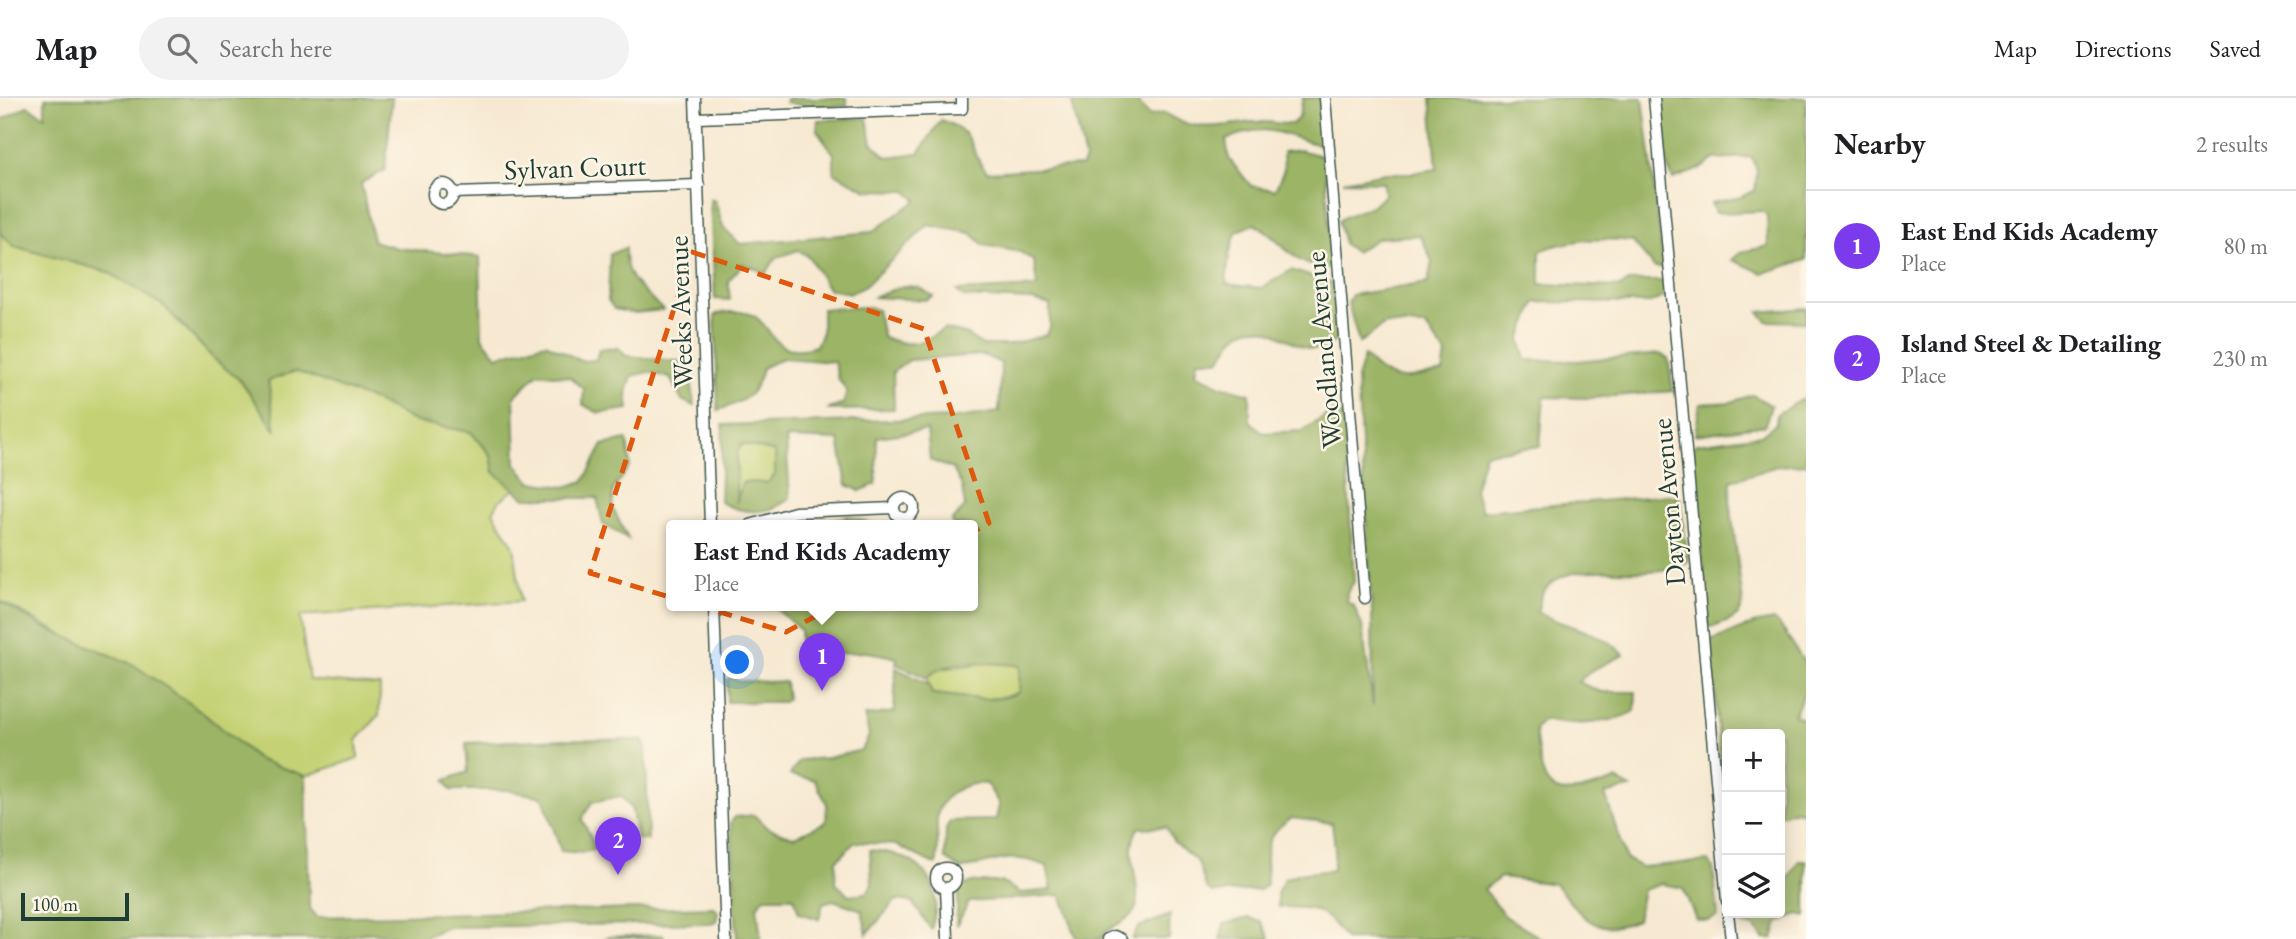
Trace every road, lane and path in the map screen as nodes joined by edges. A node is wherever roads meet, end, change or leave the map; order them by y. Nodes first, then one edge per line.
1 (695, 98) edge
2 (1325, 98) edge
3 (1654, 98) edge
4 (962, 103) edge
5 (696, 118) junction
6 (699, 185) junction
7 (453, 193) dead end
8 (894, 508) dead end
9 (710, 520) edge
10 (767, 520) edge
11 (1365, 598) dead end
12 (714, 611) edge
13 (1723, 855) edge
14 (946, 888) dead end
15 (1729, 918) edge
16 (726, 939) edge
17 (948, 939) edge
18 (1108, 939) edge
19 (1122, 939) edge
20 (1731, 939) edge

1 - 5 street, Weeks Avenue
2 - 11 street, Woodland Avenue
3 - 13 street, Dayton Avenue
4 - 5 street
5 - 6 street, Weeks Avenue
6 - 7 street, Sylvan Court
6 - 9 street, Weeks Avenue
8 - 10 street
12 - 16 street
14 - 17 street
15 - 20 street
18 - 19 street

